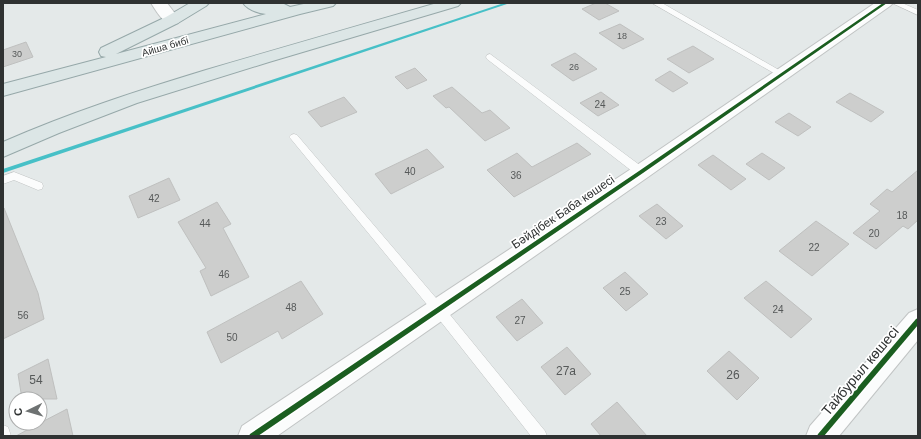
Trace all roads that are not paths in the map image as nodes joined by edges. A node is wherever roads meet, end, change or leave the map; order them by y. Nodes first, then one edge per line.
1 (159, 3) edge
2 (201, 3) edge
3 (251, 3) edge
4 (328, 3) edge
5 (453, 3) edge
6 (656, 3) edge
7 (885, 3) edge
8 (896, 3) edge
9 (297, 10) junction
10 (918, 13) edge
11 (172, 20) junction
12 (490, 57) dead end
13 (782, 74) junction
14 (64, 75) junction
15 (3, 90) edge
16 (294, 137) dead end
17 (3, 150) edge
18 (640, 172) junction
19 (3, 180) edge
20 (38, 186) dead end
21 (438, 309) junction
22 (918, 321) edge
23 (3, 432) edge
24 (4, 436) edge
25 (252, 436) edge
26 (540, 436) edge
27 (820, 436) edge

1 - 11 street
2 - 11 main road
3 - 9 main road
4 - 9 main road, Айша бибі
5 - 17 main road
6 - 13 lane
7 - 13 street, Бәйдібек Баба көшесі
8 - 10 lane
9 - 14 main road, Айша бибі
11 - 14 main road
12 - 18 lane
13 - 18 street, Бәйдібек Баба көшесі
14 - 15 main road, Айша бибі
16 - 21 lane
18 - 21 street, Бәйдібек Баба көшесі
19 - 20 lane
21 - 25 street, Бәйдібек Баба көшесі
21 - 26 lane
22 - 27 street, Тайбурыл көшесі
23 - 24 lane

